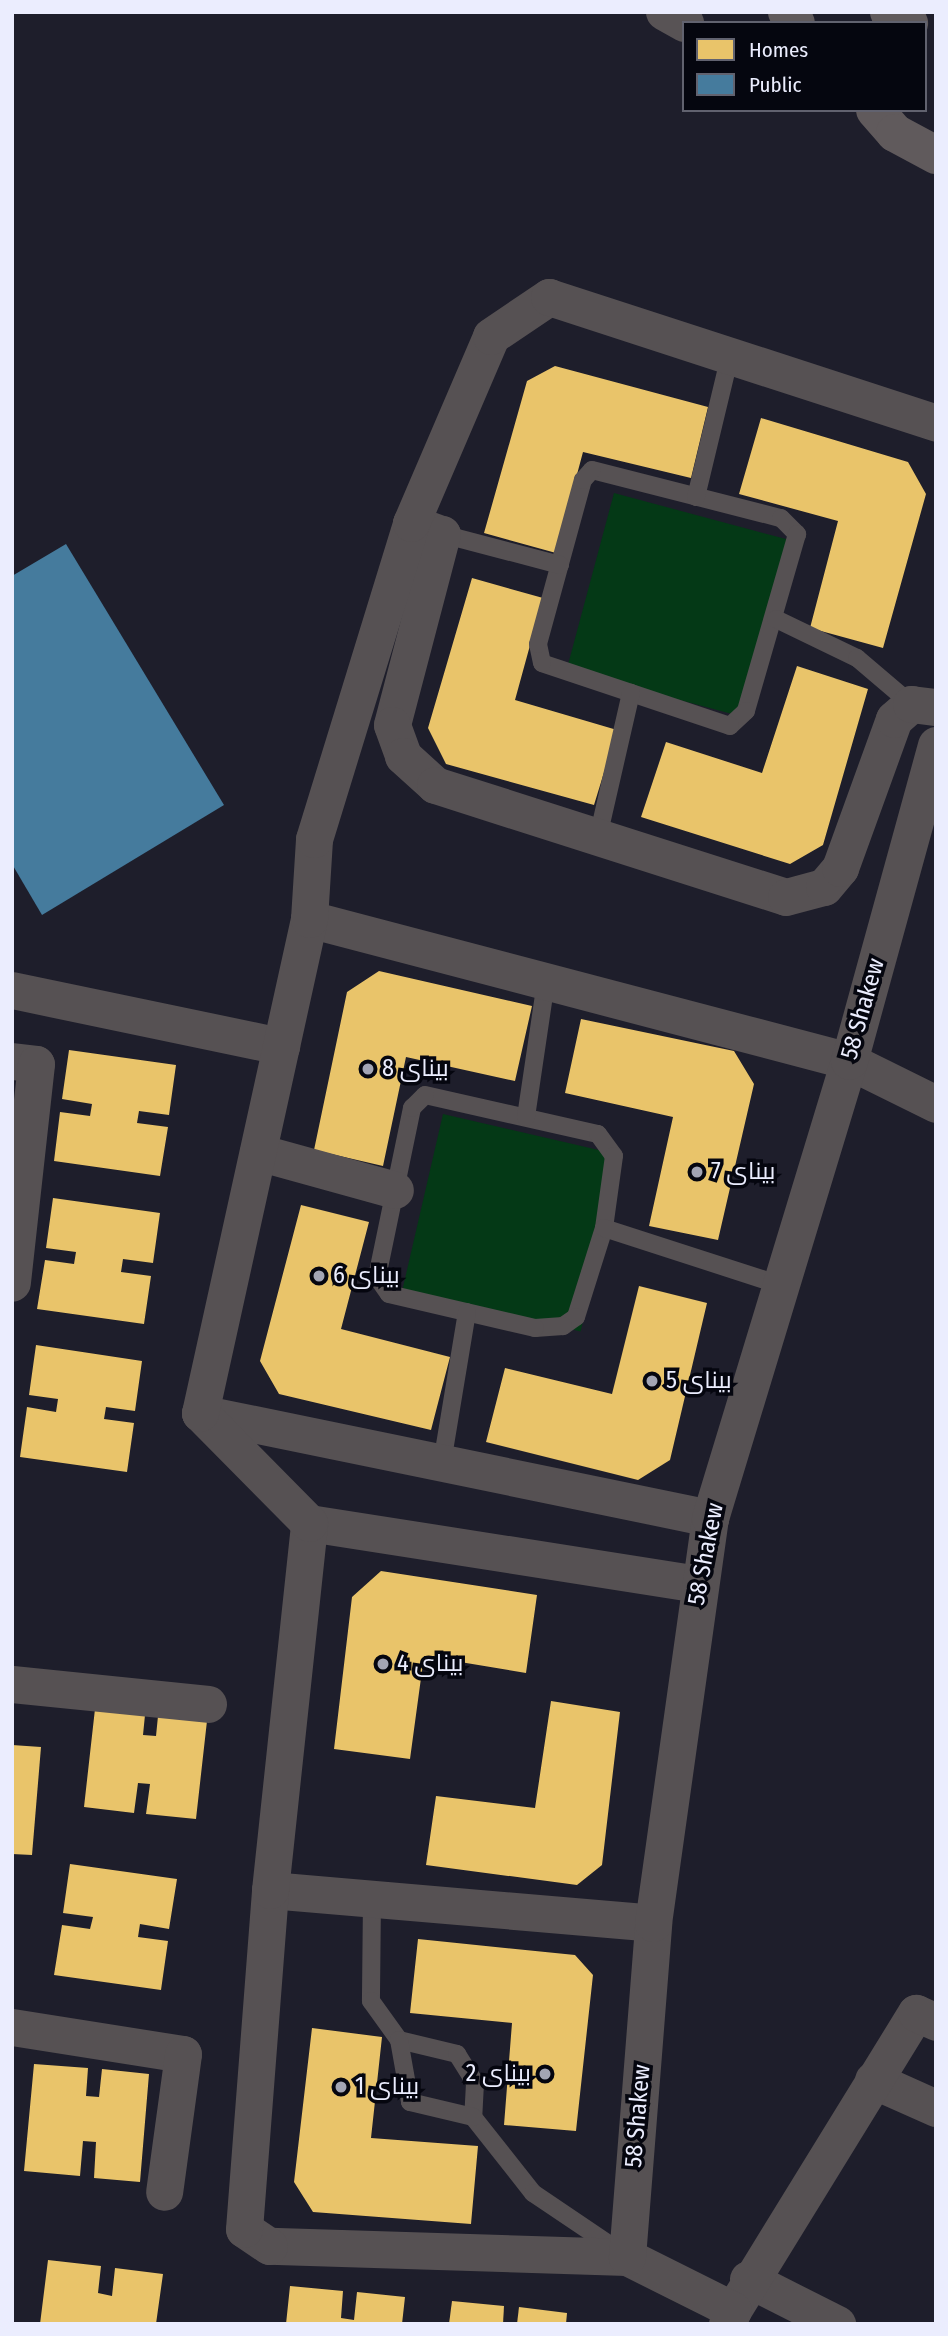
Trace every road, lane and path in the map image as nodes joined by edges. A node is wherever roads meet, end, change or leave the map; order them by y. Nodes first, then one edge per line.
1 (665, 12) edge
2 (889, 12) edge
3 (682, 21) edge
4 (905, 21) edge
5 (857, 112) edge
6 (885, 122) edge
7 (936, 155) edge
8 (730, 355) junction
9 (936, 423) edge
10 (696, 497) junction
11 (427, 528) junction
12 (560, 565) junction
13 (776, 619) junction
14 (631, 693) junction
15 (923, 706) edge
16 (936, 745) edge
17 (598, 837) junction
18 (309, 919) junction
19 (546, 981) junction
20 (12, 990) edge
21 (281, 1046) junction
22 (12, 1061) edge
23 (849, 1061) junction
24 (936, 1104) edge
25 (526, 1117) junction
26 (258, 1152) junction
27 (395, 1190) junction
28 (604, 1228) junction
29 (12, 1283) edge
30 (780, 1285) junction
31 (467, 1312) junction
32 (200, 1413) junction
33 (442, 1463) junction
34 (710, 1518) junction
35 (309, 1523) junction
36 (698, 1584) junction
37 (12, 1684) edge
38 (208, 1704) dead end
39 (270, 1889) junction
40 (372, 1899) junction
41 (653, 1923) junction
42 (936, 2022) edge
43 (12, 2027) edge
44 (399, 2040) junction
45 (873, 2080) junction
46 (936, 2108) edge
47 (473, 2117) junction
48 (164, 2192) dead end
49 (627, 2257) junction
50 (736, 2304) edge
51 (837, 2324) edge

1 - 3 main road
2 - 4 highway
5 - 6 main road
6 - 7 highway
8 - 9 street
8 - 10 lane
8 - 11 street
10 - 12 lane
10 - 13 lane
11 - 12 lane
11 - 17 street
11 - 18 street
12 - 14 lane
13 - 14 lane
13 - 15 lane
14 - 17 lane
15 - 17 street
16 - 23 street, 58 Shakew
18 - 19 street
18 - 21 street
19 - 23 street
19 - 25 lane
20 - 21 street
21 - 26 street
22 - 29 street
23 - 24 street
23 - 30 street, 58 Shakew
25 - 27 lane
25 - 28 lane
26 - 27 street
26 - 32 street
27 - 31 lane
28 - 30 lane
28 - 31 lane
30 - 34 street, 58 Shakew
31 - 33 lane
32 - 33 street
32 - 35 street
33 - 34 street
34 - 36 street, 58 Shakew
35 - 36 street
35 - 39 street
36 - 41 street, 58 Shakew
37 - 38 street
39 - 40 street
39 - 49 street
40 - 41 street
40 - 44 lane
41 - 49 street, 58 Shakew
42 - 45 street
43 - 48 street
44 - 47 lane
44 - 47 lane
45 - 46 street
45 - 50 street
47 - 49 lane
49 - 50 street
50 - 51 street

